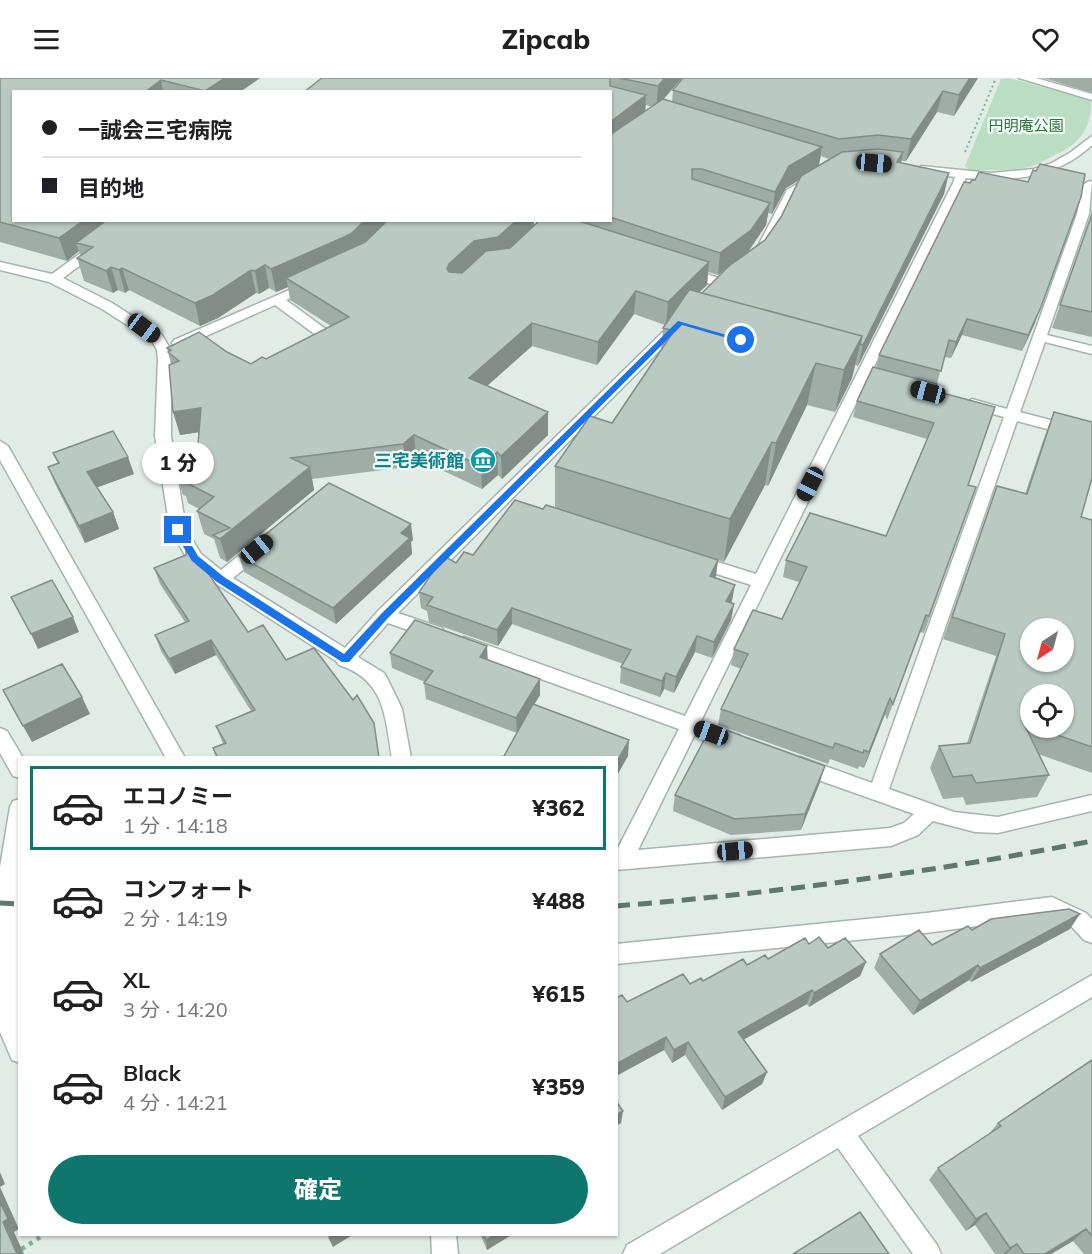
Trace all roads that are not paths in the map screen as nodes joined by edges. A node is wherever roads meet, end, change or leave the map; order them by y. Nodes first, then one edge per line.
1 (1024, 78) edge
2 (1092, 97) edge
3 (1092, 140) edge
4 (913, 168) edge
5 (827, 171) edge
6 (958, 173) junction
7 (1033, 173) junction
8 (1055, 178) edge
9 (1086, 184) edge
10 (132, 222) edge
11 (531, 222) edge
12 (577, 236) edge
13 (755, 256) edge
14 (0, 266) edge
15 (674, 268) edge
16 (734, 273) edge
17 (54, 279) junction
18 (319, 281) edge
19 (277, 300) junction
20 (686, 321) edge
21 (1040, 337) junction
22 (333, 342) edge
23 (164, 350) junction
24 (1092, 350) edge
25 (955, 400) edge
26 (1012, 415) junction
27 (1092, 436) edge
28 (0, 447) edge
29 (275, 534) edge
30 (683, 557) edge
31 (221, 579) junction
32 (761, 582) junction
33 (385, 615) junction
34 (345, 660) junction
35 (690, 725) junction
36 (0, 736) edge
37 (746, 745) edge
38 (175, 756) edge
39 (402, 756) edge
40 (779, 757) edge
41 (18, 767) edge
42 (878, 793) junction
43 (1092, 804) edge
44 (930, 812) junction
45 (18, 819) edge
46 (620, 860) edge
47 (10, 868) edge
48 (1092, 933) edge
49 (10, 938) edge
50 (618, 954) edge
51 (1092, 985) edge
52 (18, 1047) edge
53 (841, 1133) junction
54 (443, 1236) edge
55 (445, 1254) edge
56 (636, 1254) edge
57 (928, 1254) edge

1 - 2 street
3 - 7 street
4 - 6 street
5 - 13 street
6 - 7 street
6 - 32 street
7 - 8 street
9 - 21 street
10 - 17 street
11 - 12 street
14 - 17 street
15 - 16 street
17 - 23 street
18 - 19 street
19 - 22 street
19 - 23 street
20 - 33 street
21 - 24 street
21 - 26 street
23 - 31 street
25 - 26 street
26 - 27 street
26 - 42 street
28 - 38 street
29 - 31 street
30 - 32 street
31 - 34 street
32 - 35 street
33 - 34 street
33 - 35 street
34 - 39 street
35 - 37 street
35 - 46 street
36 - 41 street
40 - 42 street
42 - 44 street
43 - 44 street
44 - 46 street
45 - 47 street
47 - 49 street
48 - 50 street
49 - 52 street
51 - 53 street
53 - 56 street
53 - 57 street
54 - 55 street

